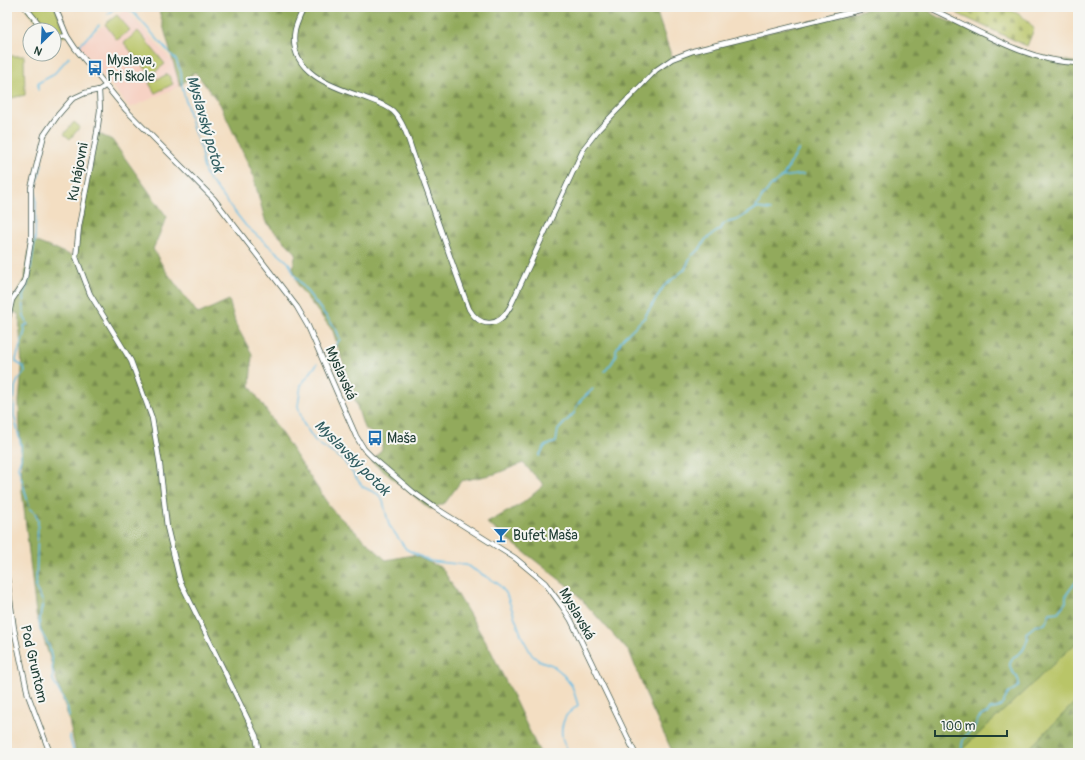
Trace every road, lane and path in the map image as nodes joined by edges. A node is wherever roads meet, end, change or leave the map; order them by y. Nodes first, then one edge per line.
1 (26, 7) edge
2 (55, 7) edge
3 (304, 7) edge
4 (872, 7) edge
5 (927, 7) edge
6 (38, 22) edge
7 (67, 36) junction
8 (62, 37) edge
9 (1078, 63) edge
10 (105, 86) junction
11 (99, 90) junction
12 (7, 323) edge
13 (7, 577) edge
14 (50, 753) edge
15 (259, 753) edge
16 (635, 753) edge

1 - 6 street
2 - 7 street, Myslavská
3 - 4 street
5 - 9 street
7 - 8 street
7 - 10 street, Myslavská
10 - 11 street
10 - 16 street, Myslavská
11 - 12 street
11 - 15 street, Ku hájovni
13 - 14 street, Pod Gruntom

